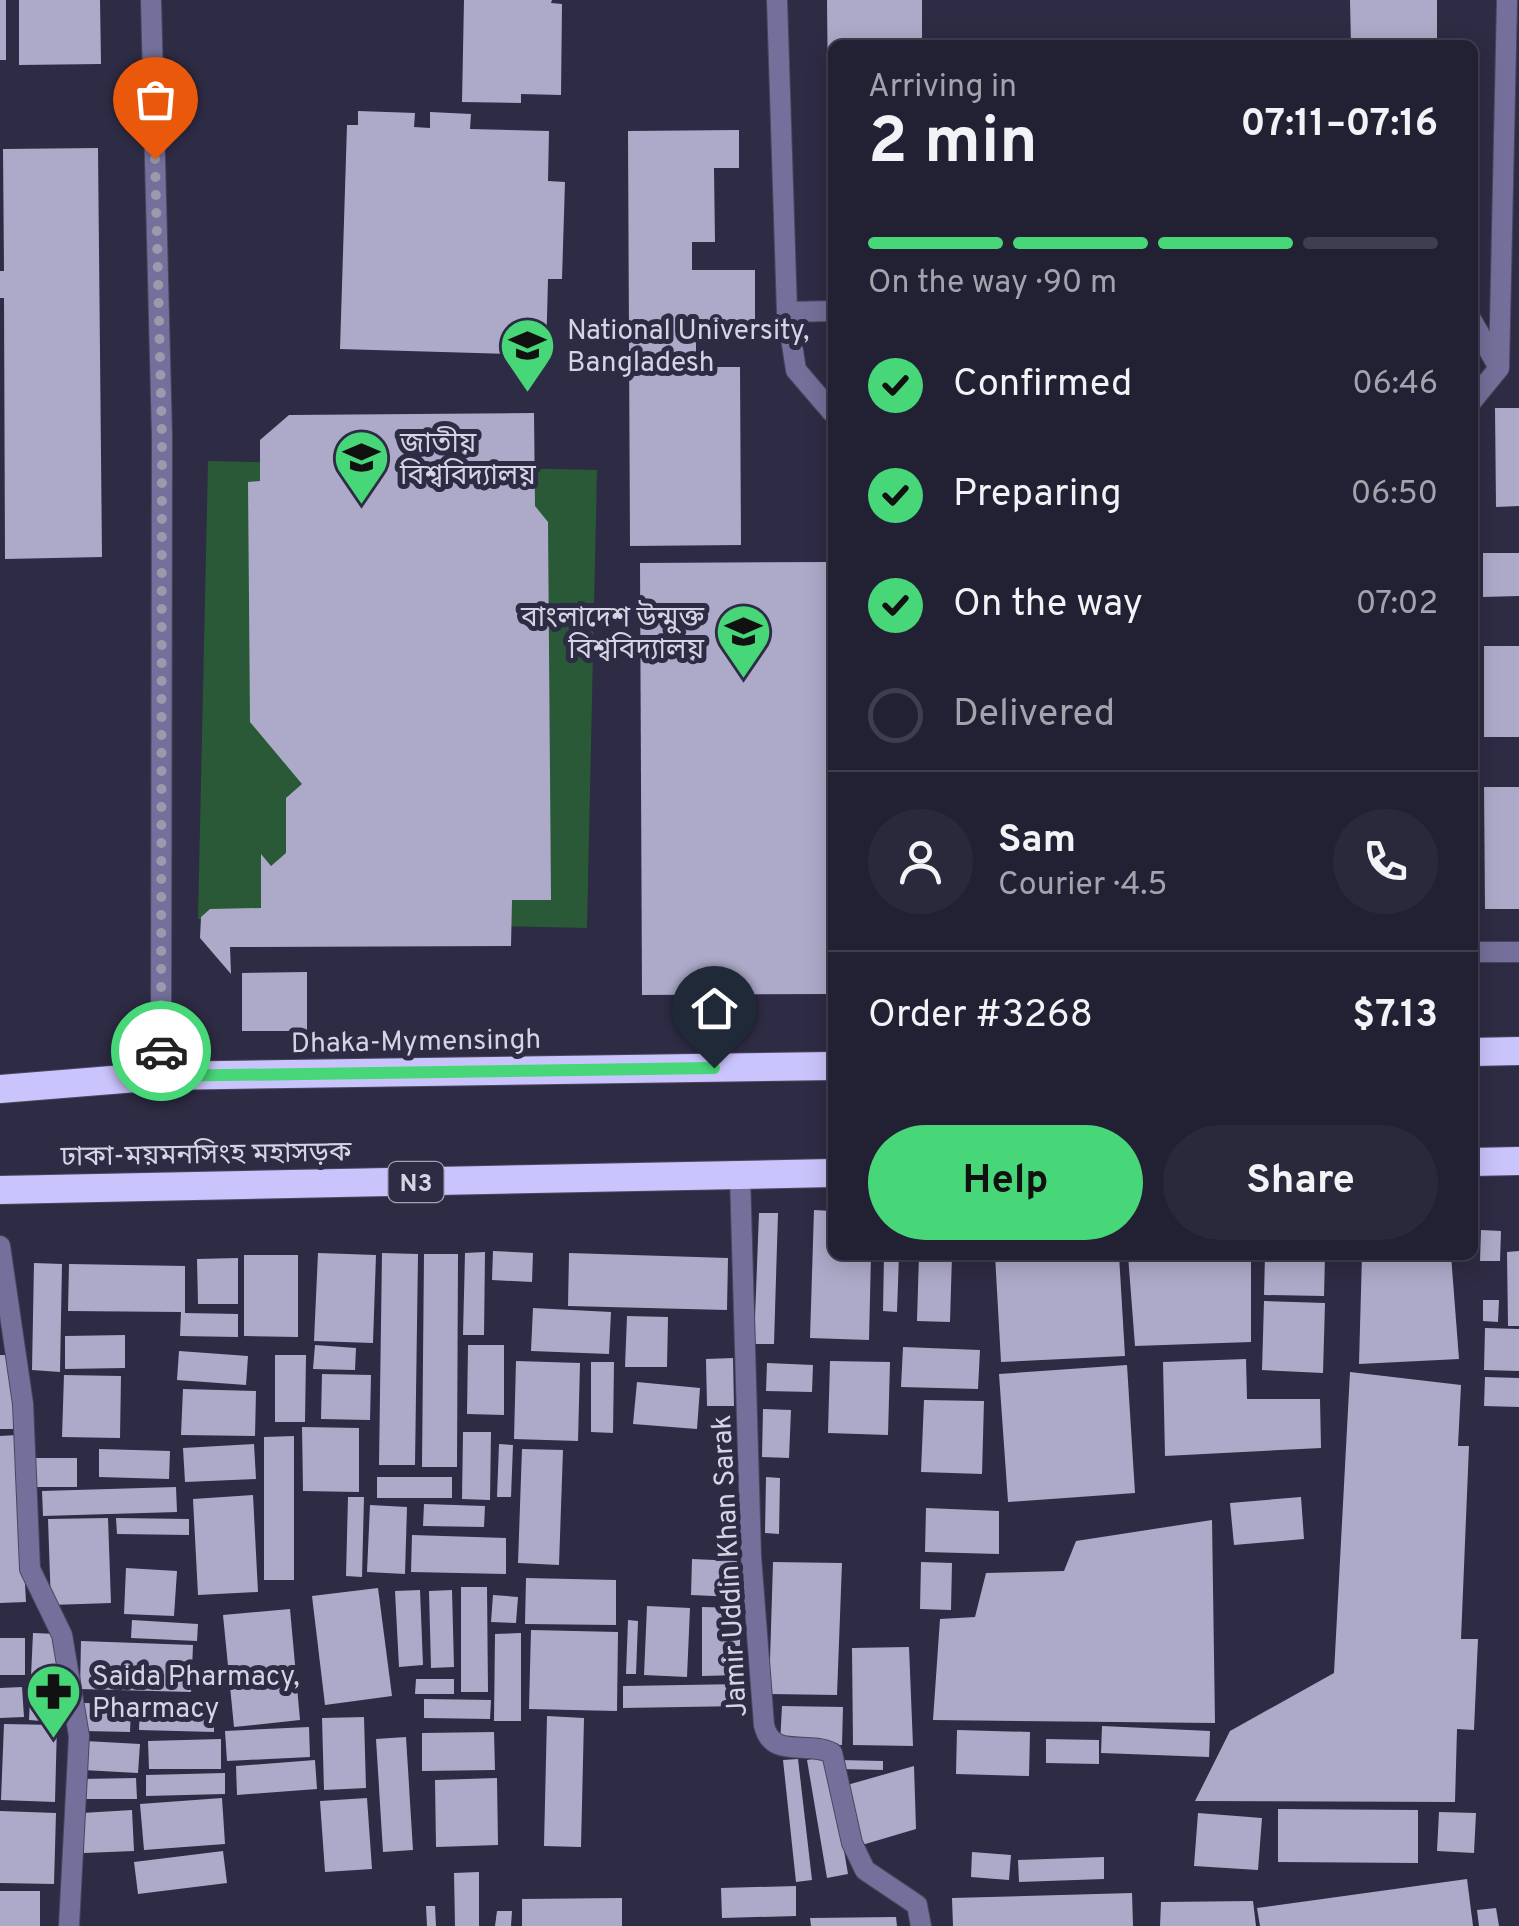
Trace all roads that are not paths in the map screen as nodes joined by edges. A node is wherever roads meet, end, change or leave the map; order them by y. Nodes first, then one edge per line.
1 (151, 0) edge
2 (777, 0) edge
3 (1507, 0) edge
4 (828, 311) edge
5 (787, 312) junction
6 (1478, 331) edge
7 (1500, 368) junction
8 (1478, 394) edge
9 (828, 407) edge
10 (1478, 952) edge
11 (1519, 952) edge
12 (1519, 1051) edge
13 (1478, 1052) edge
14 (828, 1066) edge
15 (160, 1076) junction
16 (0, 1089) edge
17 (1519, 1161) edge
18 (1478, 1162) edge
19 (828, 1173) edge
20 (740, 1175) junction
21 (0, 1190) edge
22 (0, 1246) edge
23 (69, 1926) edge
24 (921, 1926) edge

1 - 15 street
2 - 5 street
3 - 7 street
4 - 5 street
5 - 9 street
6 - 7 street
7 - 8 street
10 - 11 street
12 - 13 highway
14 - 15 highway, Dhaka-Mymensingh
15 - 16 highway, Dhaka-Mymensingh
17 - 18 highway
19 - 20 highway, ঢাকা-ময়মনসিংহ মহাসড়ক / N3
20 - 21 highway, ঢাকা-ময়মনসিংহ মহাসড়ক / N3
20 - 24 street, Jamir Uddin Khan Sarak
22 - 23 street

